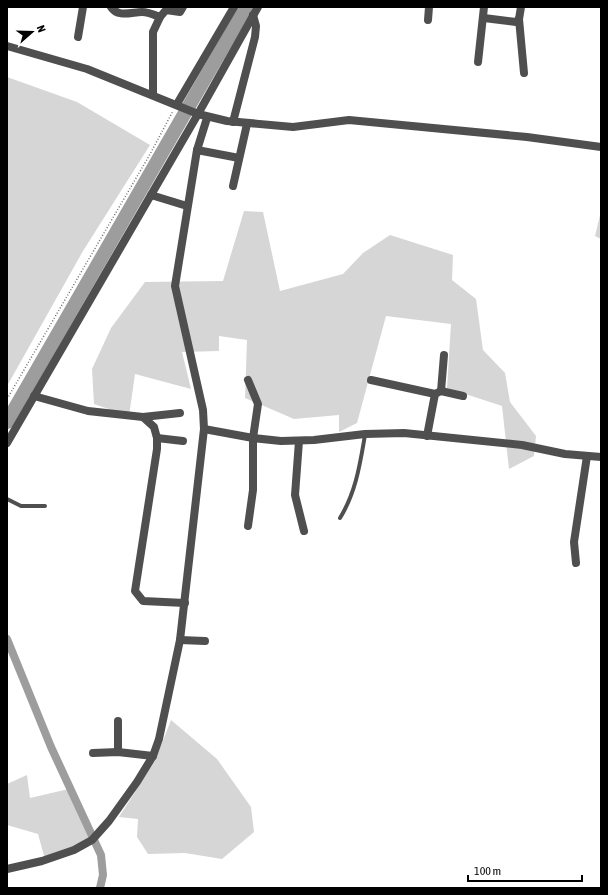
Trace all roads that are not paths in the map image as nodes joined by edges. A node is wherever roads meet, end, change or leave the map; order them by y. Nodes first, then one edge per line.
1 (83, 7) edge
2 (111, 7) edge
3 (183, 7) edge
4 (234, 7) edge
5 (258, 7) edge
6 (429, 7) edge
7 (484, 7) edge
8 (521, 7) edge
9 (253, 15) junction
10 (160, 17) junction
11 (484, 18) junction
12 (519, 19) junction
13 (428, 20) dead end
14 (78, 37) dead end
15 (7, 46) edge
16 (478, 62) dead end
17 (524, 73) dead end
18 (153, 94) junction
19 (178, 105) junction
20 (196, 113) junction
21 (207, 118) junction
22 (233, 122) junction
23 (247, 124) junction
24 (601, 147) edge
25 (197, 150) junction
26 (239, 158) junction
27 (233, 186) dead end
28 (151, 195) junction
29 (187, 206) junction
30 (444, 355) dead end
31 (248, 380) dead end
32 (371, 380) dead end
33 (438, 393) junction
34 (34, 396) junction
35 (464, 396) dead end
36 (180, 413) dead end
37 (143, 417) junction
38 (204, 429) junction
39 (365, 434) junction
40 (427, 436) junction
41 (157, 438) junction
42 (253, 438) junction
43 (183, 441) dead end
44 (299, 441) junction
45 (7, 443) edge
46 (587, 456) junction
47 (601, 457) edge
48 (7, 499) edge
49 (45, 506) dead end
50 (340, 518) dead end
51 (248, 526) dead end
52 (304, 531) dead end
53 (576, 564) dead end
54 (185, 603) junction
55 (180, 640) junction
56 (205, 641) dead end
57 (118, 722) dead end
58 (118, 752) junction
59 (93, 753) dead end
60 (153, 756) junction
61 (7, 869) edge

1 - 14 street
2 - 10 street
3 - 10 street
4 - 19 street
5 - 9 street
6 - 13 street
7 - 11 street
8 - 12 street
9 - 20 street
9 - 22 street
10 - 18 street
11 - 12 street
11 - 16 street
12 - 17 street
15 - 18 street
18 - 19 street
19 - 20 street
20 - 21 street
20 - 28 street
21 - 22 street
21 - 25 street
22 - 23 street
23 - 24 street
23 - 26 street
25 - 26 street
25 - 29 street
26 - 27 street
28 - 29 street
28 - 34 street
29 - 38 street
30 - 33 street
31 - 42 street
32 - 33 street
33 - 35 street
33 - 40 street
34 - 37 street
34 - 45 street
36 - 37 street
37 - 41 street
38 - 42 street
38 - 54 street
39 - 40 street
39 - 44 street
39 - 50 lane
40 - 46 street
41 - 43 street
41 - 54 street
42 - 44 street
42 - 51 street
44 - 52 street
46 - 47 street
46 - 53 street
48 - 49 lane
54 - 55 street
55 - 56 street
55 - 60 street
57 - 58 street
58 - 59 street
58 - 60 street
60 - 61 street

